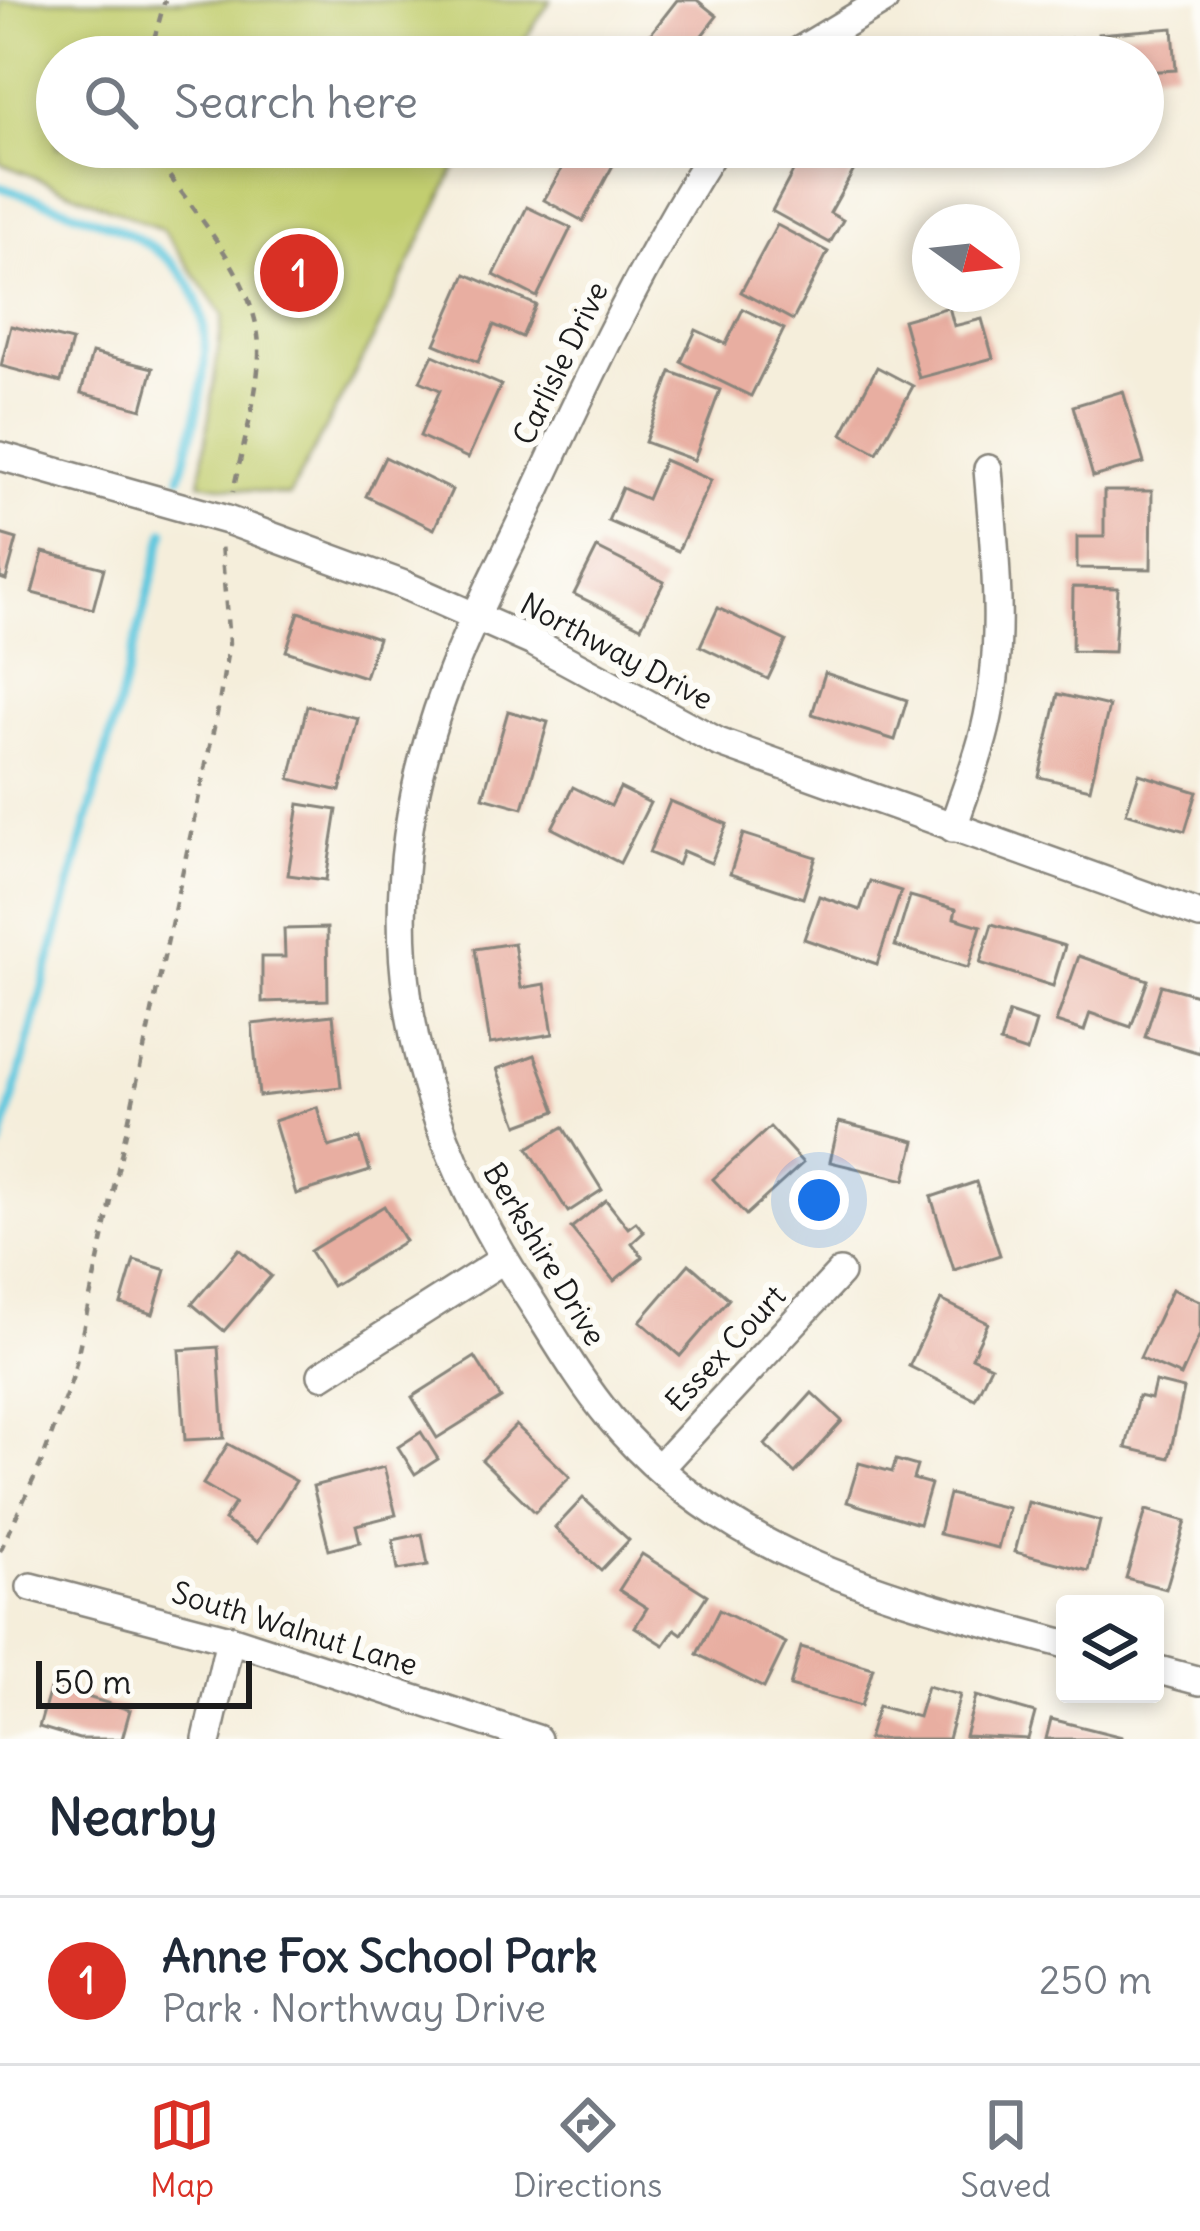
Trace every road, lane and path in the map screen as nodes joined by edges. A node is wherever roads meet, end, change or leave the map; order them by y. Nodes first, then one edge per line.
1 (165, 0) edge
2 (884, 0) edge
3 (155, 36) edge
4 (824, 36) edge
5 (163, 168) edge
6 (704, 168) edge
7 (0, 456) edge
8 (988, 469) dead end
9 (233, 490) dead end
10 (219, 551) dead end
11 (476, 615) junction
12 (953, 828) junction
13 (1200, 916) edge
14 (504, 1259) junction
15 (840, 1273) dead end
16 (322, 1375) dead end
17 (659, 1468) junction
18 (0, 1551) edge
19 (31, 1587) dead end
20 (230, 1639) junction
21 (1056, 1641) edge
22 (1164, 1671) edge
23 (1200, 1681) edge
24 (208, 1739) edge
25 (537, 1739) edge

1 - 3 path
2 - 4 street
5 - 9 path
6 - 11 street, Carlisle Drive
7 - 11 street, Northway Drive
8 - 12 street
10 - 18 path
11 - 12 street, Northway Drive
11 - 14 street, Berkshire Drive
12 - 13 street, Northway Drive
14 - 16 street
14 - 17 street, Berkshire Drive
15 - 17 street, Essex Court
17 - 21 street, Berkshire Drive
19 - 20 street, South Walnut Lane
20 - 24 street
20 - 25 street, South Walnut Lane
22 - 23 street

